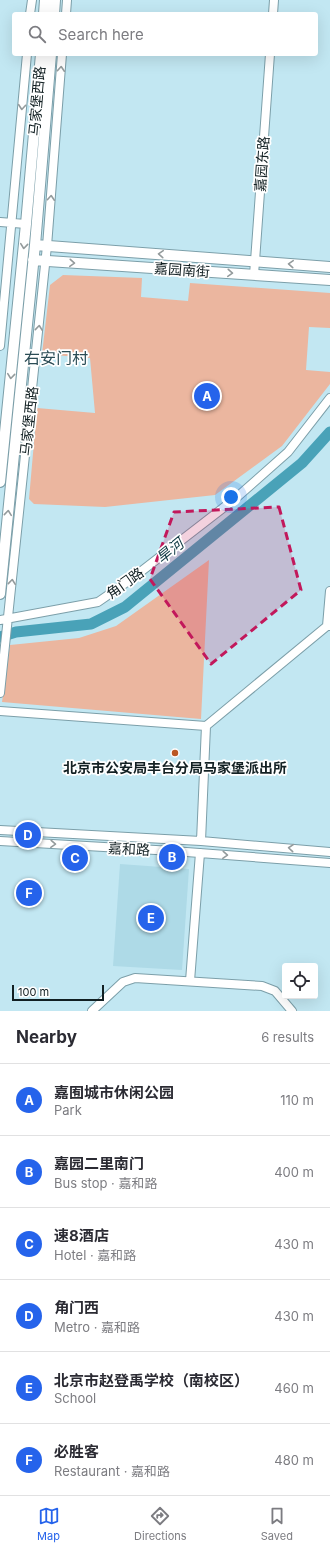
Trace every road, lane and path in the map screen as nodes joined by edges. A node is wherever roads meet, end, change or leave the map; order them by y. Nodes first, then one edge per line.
1 (32, 0) edge
2 (45, 0) edge
3 (55, 0) edge
4 (67, 0) edge
5 (274, 0) edge
6 (30, 12) edge
7 (44, 12) edge
8 (54, 12) edge
9 (66, 12) edge
10 (273, 12) edge
11 (27, 56) edge
12 (41, 56) edge
13 (51, 56) edge
14 (62, 56) edge
15 (270, 56) edge
16 (0, 222) edge
17 (11, 222) junction
18 (26, 224) junction
19 (35, 245) junction
20 (48, 246) junction
21 (33, 260) junction
22 (46, 261) junction
23 (255, 262) junction
24 (330, 267) edge
25 (254, 275) junction
26 (330, 280) edge
27 (0, 346) edge
28 (330, 398) edge
29 (0, 482) edge
30 (330, 591) edge
31 (0, 594) edge
32 (6, 620) edge
33 (328, 626) edge
34 (0, 693) edge
35 (0, 711) edge
36 (206, 726) junction
37 (0, 830) edge
38 (0, 841) edge
39 (201, 841) junction
40 (330, 852) edge
41 (200, 853) junction
42 (330, 863) edge
43 (190, 981) junction
44 (92, 1011) edge
45 (292, 1011) edge

1 - 6 street
2 - 7 main road
3 - 8 main road
4 - 9 street
5 - 10 street
11 -> 17 street, 马家堡西路
12 - 18 main road, 马家堡西路
13 - 19 main road, 马家堡西路
20 -> 14 street, 马家堡西路
15 - 23 street, 嘉园东路
16 - 17 street
17 - 18 street
17 - 27 street, 马家堡西路
18 -> 29 main road, 马家堡西路
19 - 20 main road, 嘉园南街
19 - 21 main road, 马家堡西路
20 - 22 street, 马家堡西路
23 -> 20 main road, 嘉园南街
21 - 22 main road, 嘉园南街
31 -> 21 main road, 马家堡西路
22 -> 25 main road, 嘉园南街
32 -> 22 street, 马家堡西路
24 -> 23 main road, 嘉园南街
23 - 25 street, 嘉园东路
25 - 26 main road, 嘉园南街
28 - 32 street, 角门路
30 - 33 street
32 - 34 street, 马家堡西路
33 - 36 street
35 - 36 street
36 - 39 street
37 - 39 street, 嘉和路
38 -> 41 street, 嘉和路
40 -> 39 street, 嘉和路
41 -> 42 street, 嘉和路
41 - 43 street
43 - 44 street
43 - 45 street

